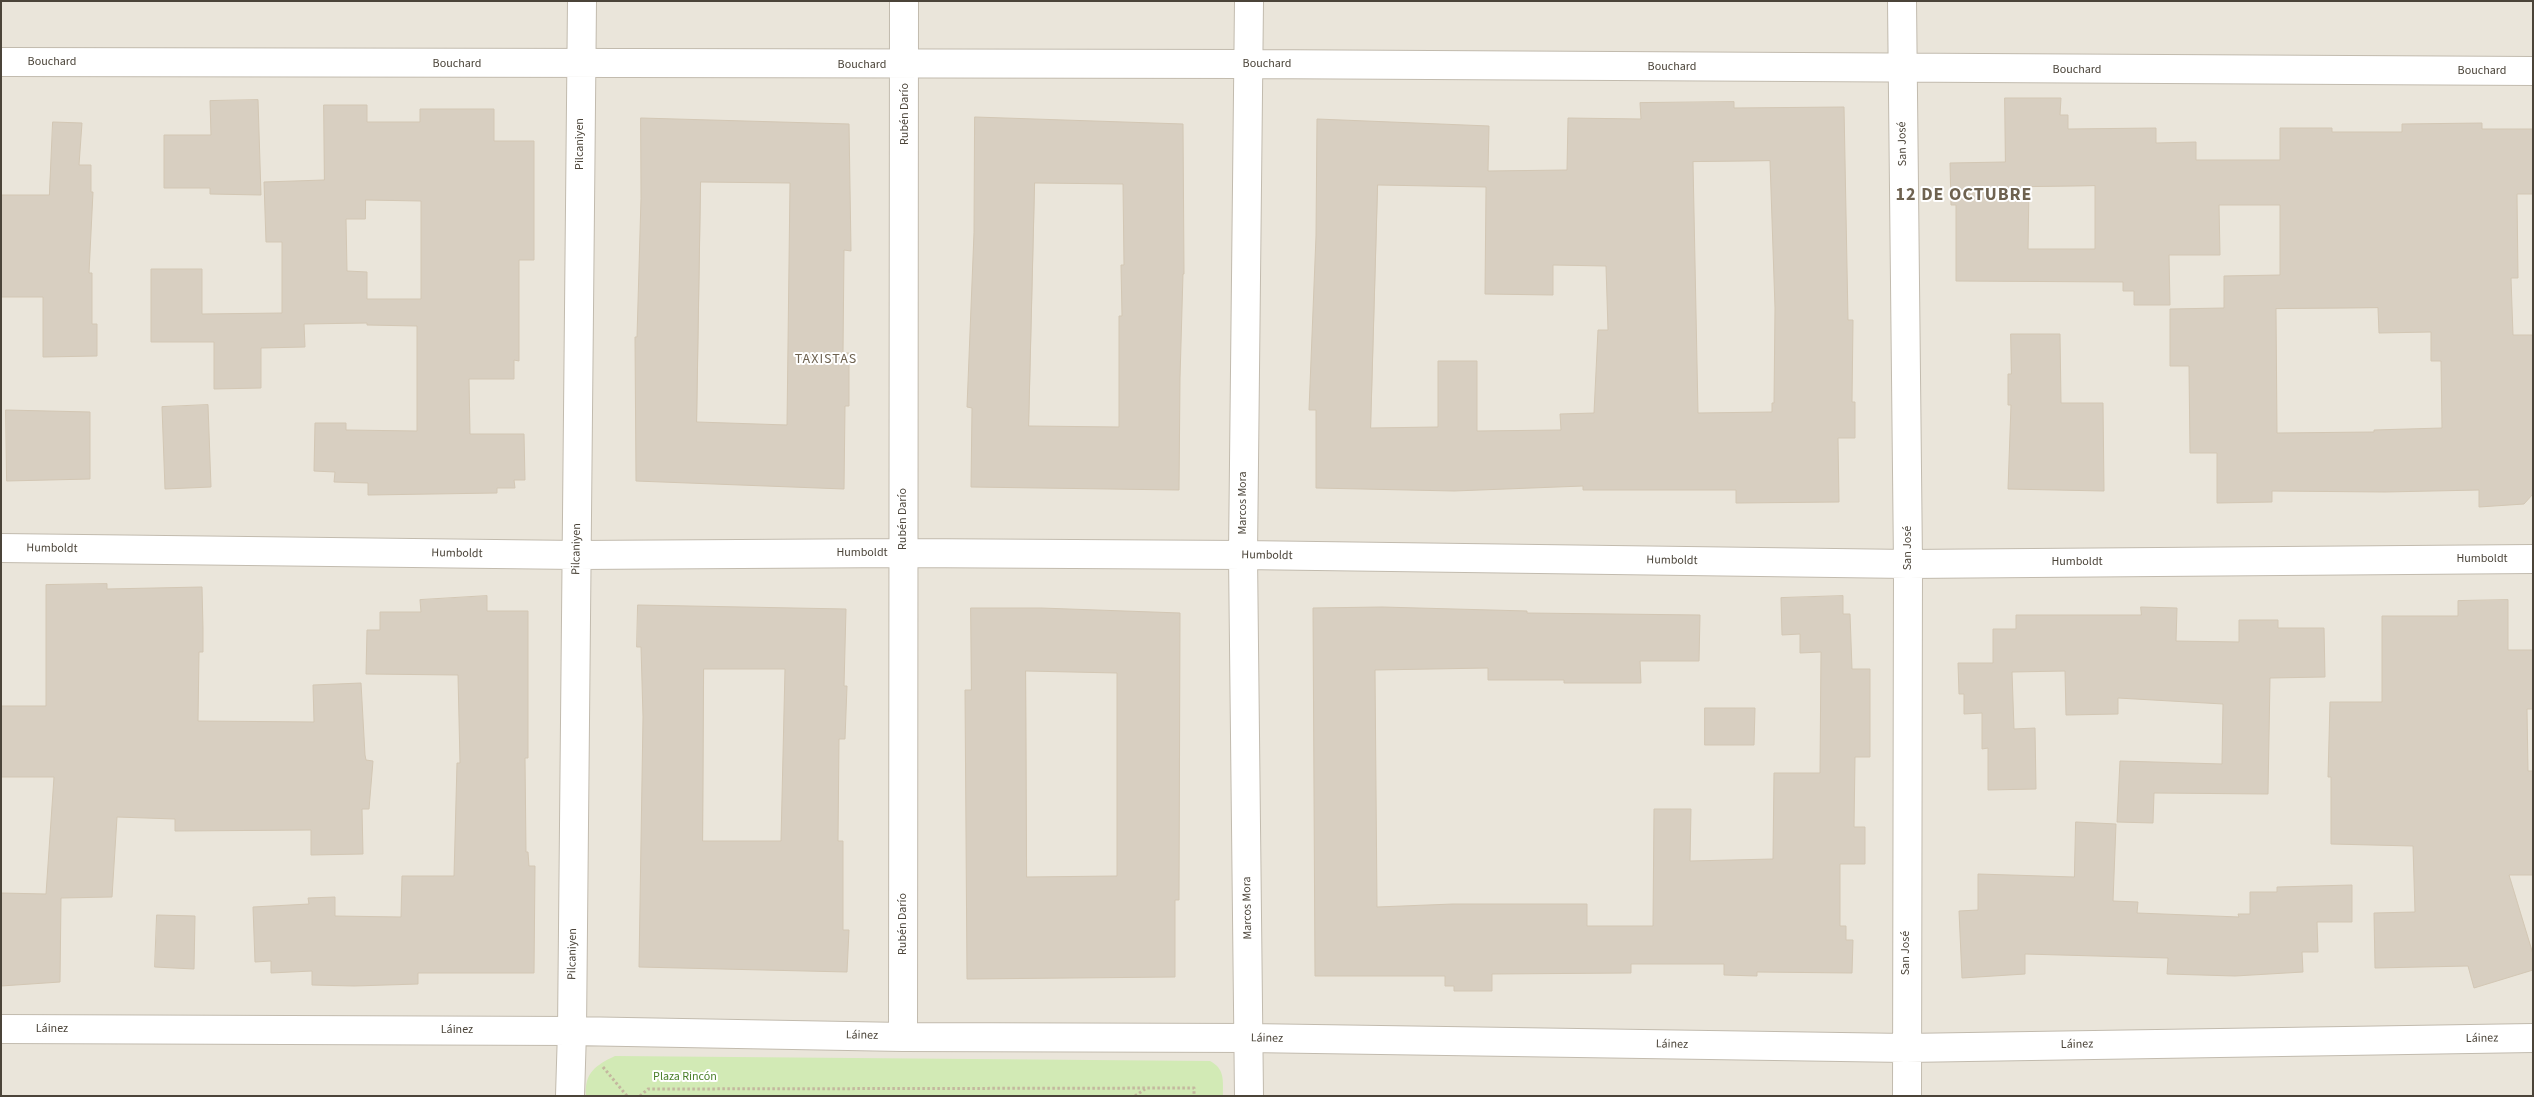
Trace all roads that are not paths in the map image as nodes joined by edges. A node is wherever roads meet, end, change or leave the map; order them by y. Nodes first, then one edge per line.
1 (582, 1) edge
2 (904, 1) edge
3 (1249, 1) edge
4 (1902, 1) edge
5 (1, 62) edge
6 (581, 64) junction
7 (1246, 64) junction
8 (905, 65) junction
9 (1902, 69) junction
10 (2533, 72) edge
11 (1, 548) edge
12 (903, 552) junction
13 (577, 555) junction
14 (1243, 555) junction
15 (2533, 559) edge
16 (1908, 564) junction
17 (1, 1029) edge
18 (572, 1031) junction
19 (903, 1037) junction
20 (1249, 1038) junction
21 (2533, 1038) edge
22 (1906, 1048) junction
23 (570, 1096) edge
24 (1249, 1096) edge
25 (1907, 1096) edge

1 - 6 street, Pilcaniyen
2 - 8 street, Rubén Darío
3 - 7 street, Marcos Mora
4 - 9 street, San José
5 - 6 street, Bouchard
6 - 8 street, Bouchard
6 - 13 street, Pilcaniyen
7 - 8 street, Bouchard
7 - 9 street, Bouchard
7 - 14 street, Marcos Mora
8 - 12 street, Rubén Darío
9 - 10 street, Bouchard
9 - 16 street, San José
11 - 13 street, Humboldt
12 - 13 street, Humboldt
12 - 14 street, Humboldt
12 - 19 street, Rubén Darío
13 - 18 street, Pilcaniyen
14 - 16 street, Humboldt
14 - 20 street, Marcos Mora
15 - 16 street, Humboldt
16 - 22 street, San José
17 - 18 street, Láinez
18 - 19 street, Láinez
18 - 23 street, Pilcaniyen
19 - 20 street, Láinez
20 - 22 street, Láinez
20 - 24 street, Marcos Mora
21 - 22 street, Láinez
22 - 25 street, San José

